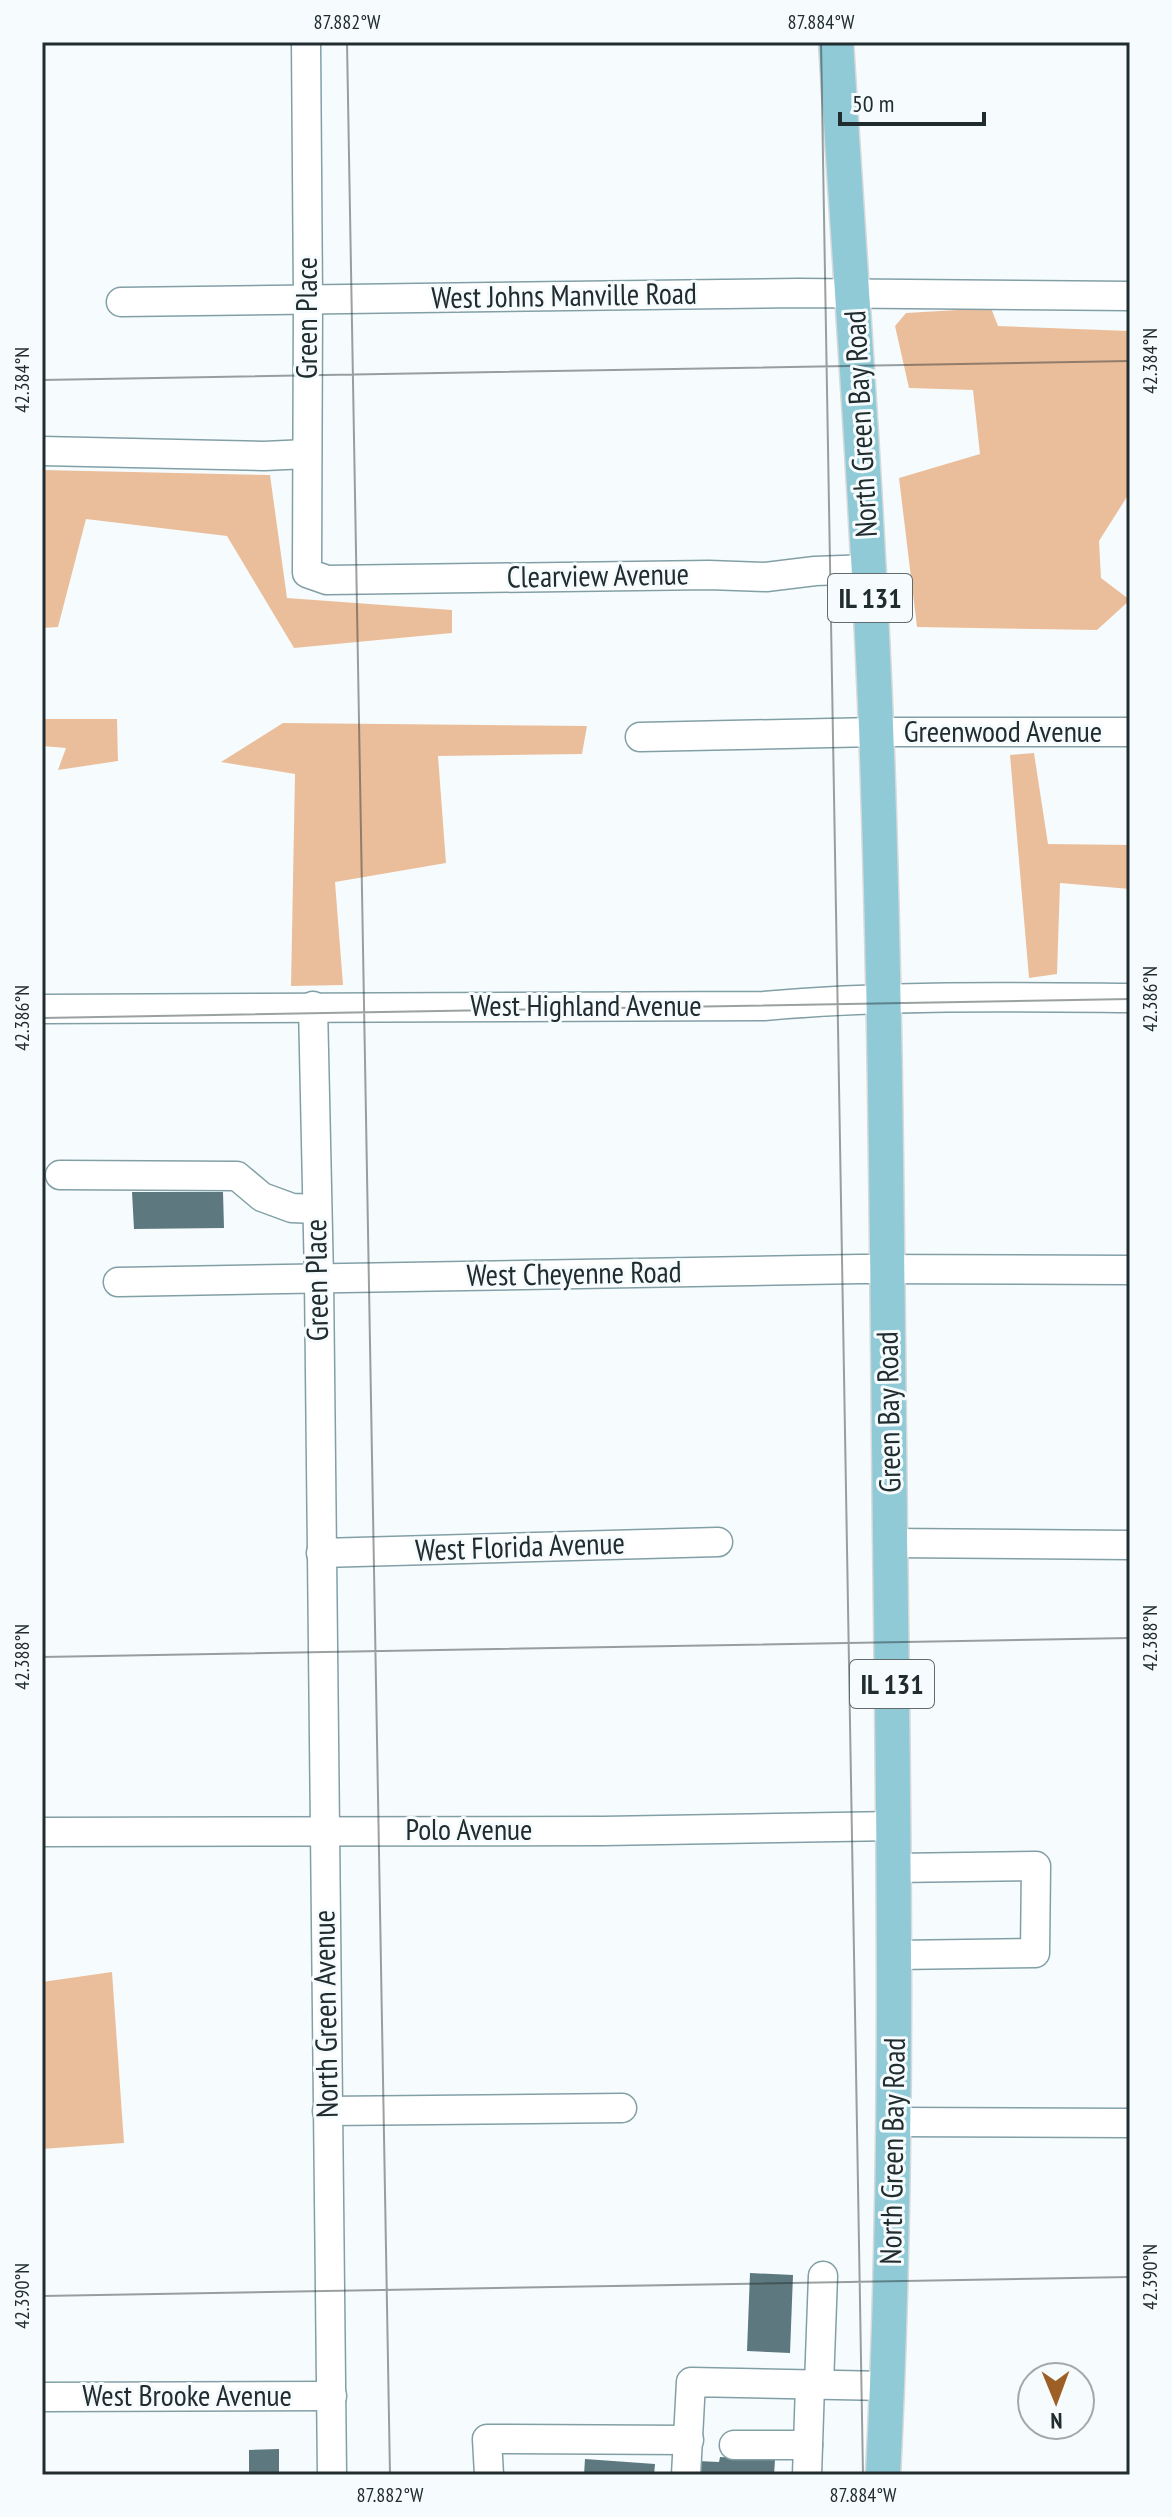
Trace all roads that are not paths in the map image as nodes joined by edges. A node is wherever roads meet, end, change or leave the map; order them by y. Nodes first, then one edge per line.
1 (306, 42) edge
2 (836, 42) edge
3 (853, 293) junction
4 (1130, 296) edge
5 (308, 299) junction
6 (121, 302) dead end
7 (42, 451) edge
8 (307, 454) junction
9 (869, 569) junction
10 (327, 580) joint
11 (876, 732) junction
12 (1130, 732) edge
13 (640, 737) dead end
14 (882, 998) junction
15 (1130, 998) edge
16 (313, 1006) junction
17 (42, 1009) edge
18 (60, 1175) dead end
19 (316, 1209) junction
20 (887, 1269) junction
21 (1130, 1270) edge
22 (319, 1279) junction
23 (118, 1282) dead end
24 (718, 1542) dead end
25 (890, 1543) junction
26 (1130, 1545) edge
27 (321, 1553) junction
28 (895, 1826) junction
29 (324, 1829) junction
30 (42, 1832) edge
31 (895, 1868) junction
32 (896, 1955) junction
33 (622, 2108) dead end
34 (327, 2111) junction
35 (894, 2122) junction
36 (1130, 2123) edge
37 (823, 2276) dead end
38 (815, 2385) junction
39 (887, 2386) junction
40 (332, 2396) junction
41 (42, 2397) edge
42 (689, 2440) junction
43 (734, 2445) dead end
44 (808, 2445) junction
45 (332, 2475) edge
46 (489, 2475) edge
47 (686, 2475) edge
48 (807, 2475) edge
49 (883, 2475) edge

1 - 5 street, Green Place
2 - 3 main road, North Green Bay Road / IL 131
3 - 4 street, West Johns Manville Road
3 - 5 street, West Johns Manville Road
3 - 9 main road, North Green Bay Road / IL 131
5 - 6 street, West Johns Manville Road
5 - 8 street, Green Place
7 - 8 street
8 - 10 street, Green Place
9 - 10 street, Clearview Avenue
9 - 11 main road, North Green Bay Road / IL 131
11 - 12 street, Greenwood Avenue
11 - 13 street, Greenwood Avenue
11 - 14 main road, North Green Bay Road / IL 131
14 - 15 street, West Highland Avenue
14 - 16 street, West Highland Avenue
14 - 20 main road, Green Bay Road / IL 131
16 - 17 street, West Highland Avenue
16 - 19 street, Green Place
18 - 19 street
19 - 22 street, Green Place
20 - 21 street, West Cheyenne Road
20 - 22 street, West Cheyenne Road
20 - 25 main road, Green Bay Road / IL 131
22 - 23 street, West Cheyenne Road
22 - 27 street, Green Place
24 - 27 street, West Florida Avenue
25 - 26 street
25 - 28 main road, Green Bay Road / IL 131
27 - 29 street, North Green Avenue
28 - 29 street, Polo Avenue
28 - 31 main road, North Green Bay Road / IL 131
29 - 30 street, Polo Avenue
29 - 34 street, North Green Avenue
31 - 32 main road, North Green Bay Road / IL 131
31 - 32 street
32 - 35 main road, North Green Bay Road / IL 131
33 - 34 street
34 - 40 street, North Green Avenue
35 - 36 street
35 - 39 main road, North Green Bay Road / IL 131
37 - 38 street
38 - 39 street
38 - 42 street
38 - 44 street
39 - 49 main road, North Green Bay Road / IL 131
40 - 41 street, West Brooke Avenue
40 - 45 street, North Green Avenue
42 - 46 street
42 - 47 street
43 - 44 street
44 - 48 street

